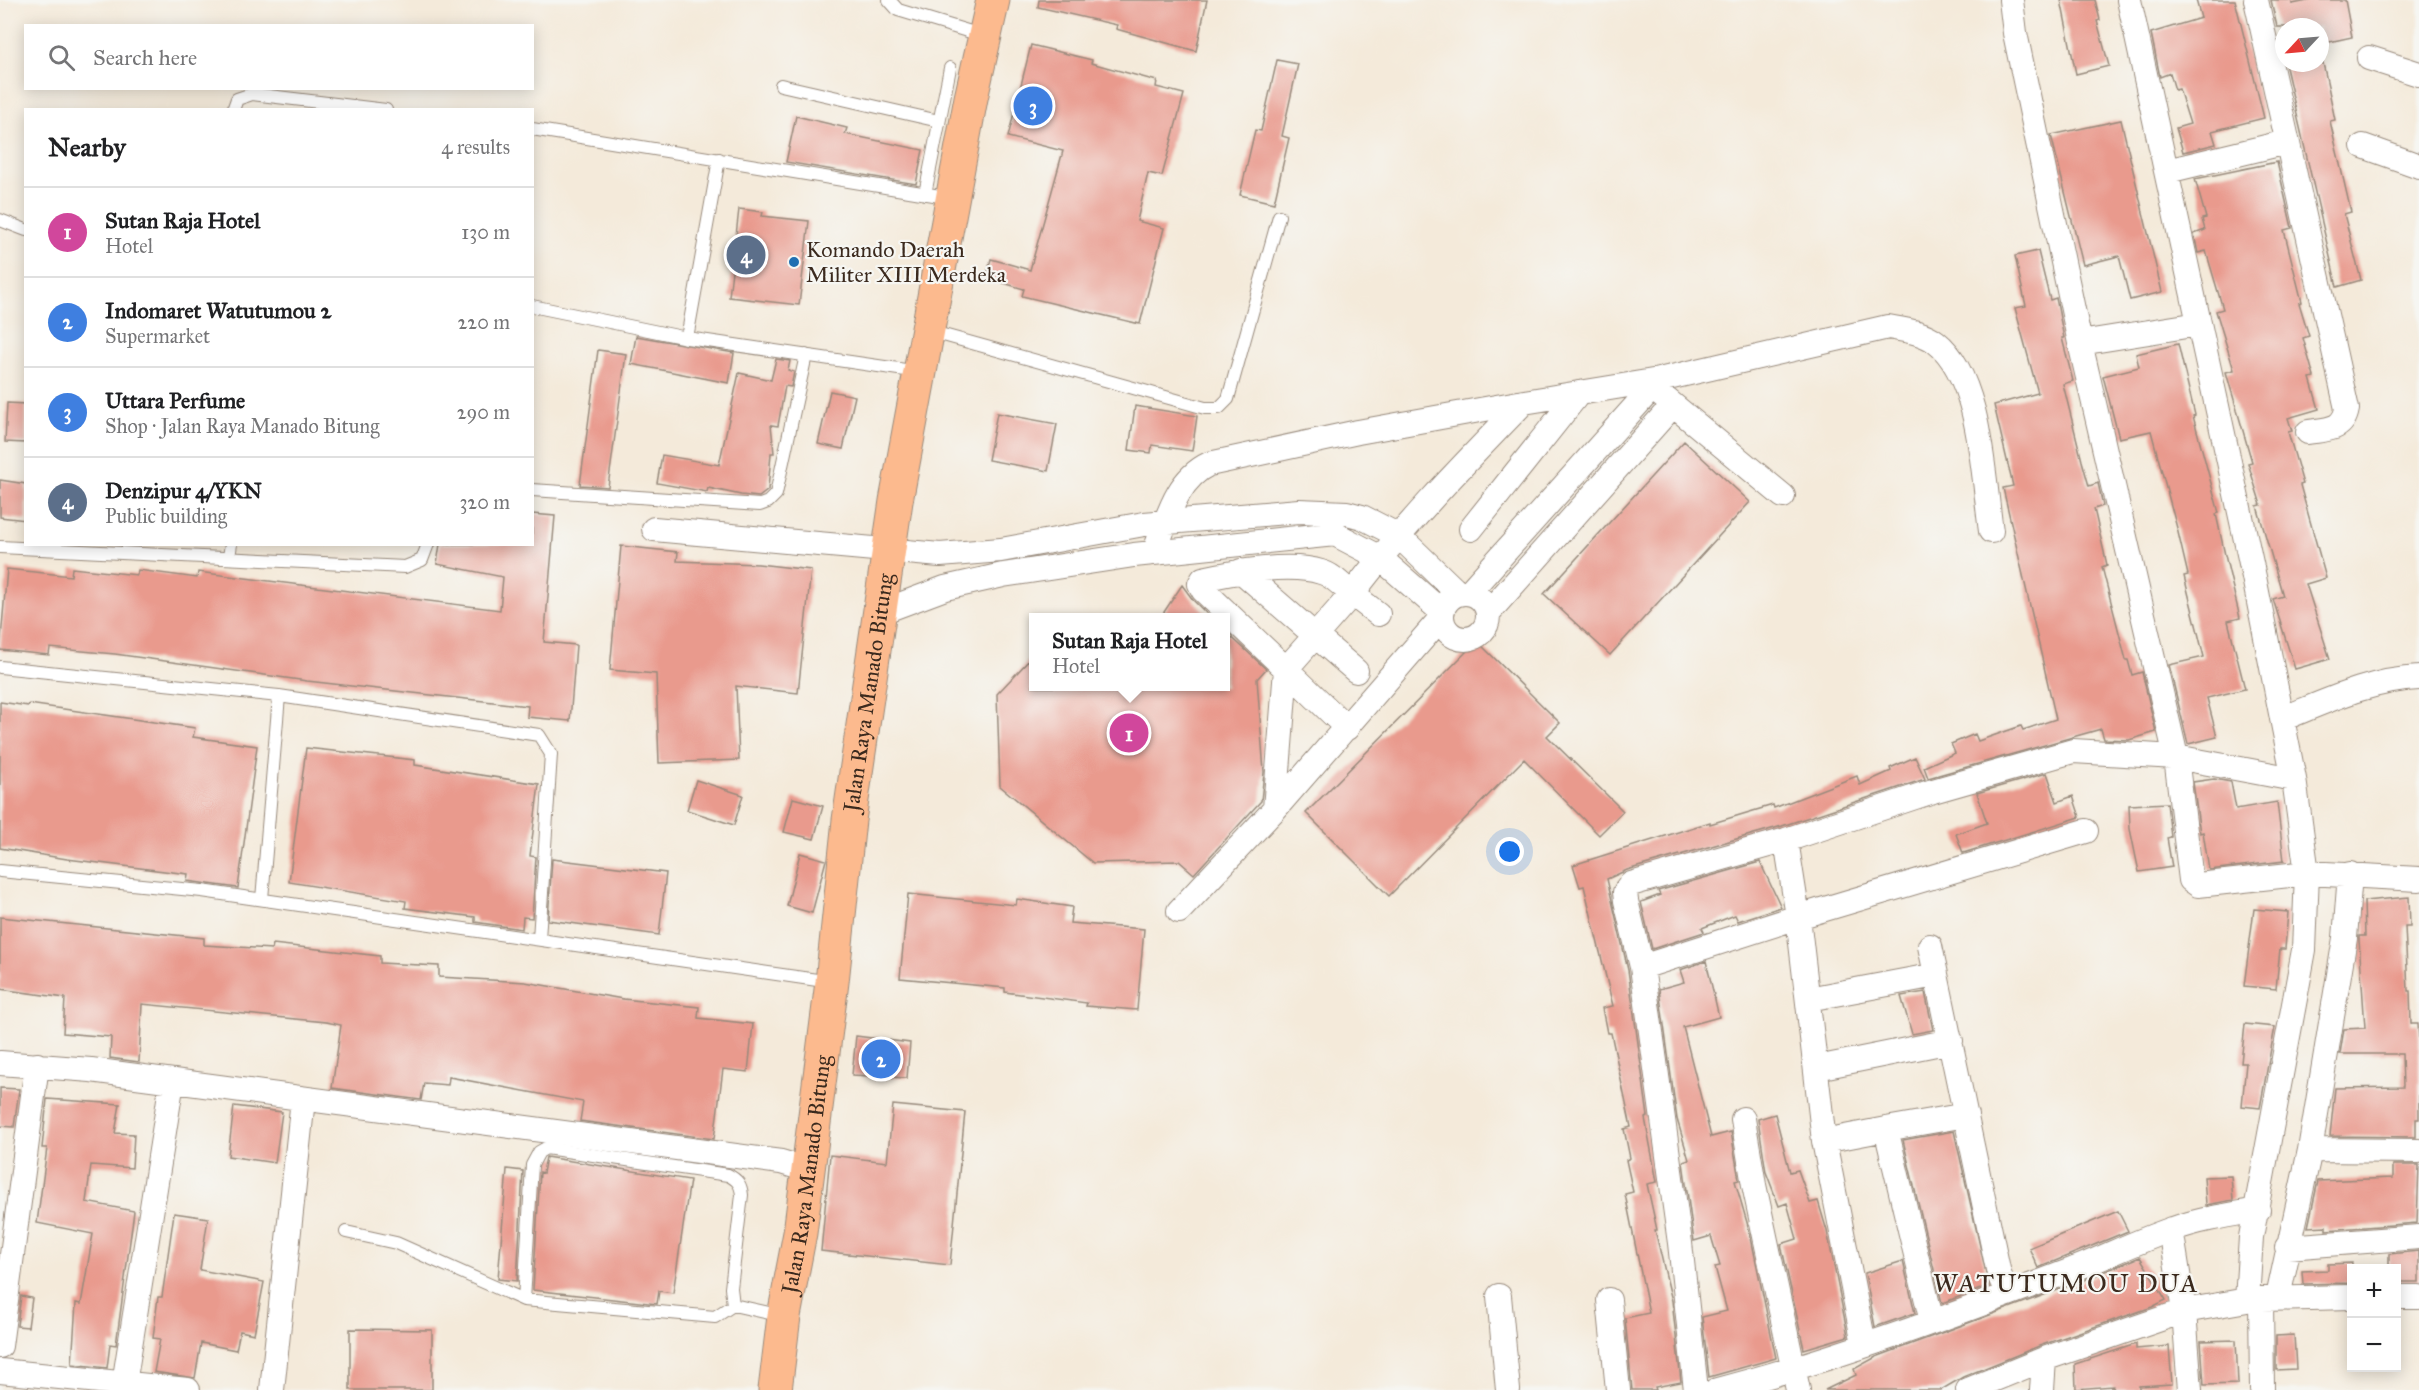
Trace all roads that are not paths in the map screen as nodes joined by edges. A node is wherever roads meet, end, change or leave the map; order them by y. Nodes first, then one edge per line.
1 (890, 0) edge
2 (993, 0) edge
3 (2011, 0) edge
4 (2129, 0) edge
5 (2256, 0) edge
6 (985, 36) junction
7 (2369, 58) dead end
8 (950, 68) dead end
9 (2419, 74) edge
10 (781, 85) dead end
11 (234, 108) edge
12 (369, 108) edge
13 (939, 122) junction
14 (534, 129) edge
15 (2288, 142) junction
16 (2363, 146) dead end
17 (719, 159) junction
18 (2419, 166) edge
19 (2167, 171) junction
20 (939, 196) junction
21 (1279, 216) dead end
22 (0, 220) edge
23 (24, 229) edge
24 (534, 306) edge
25 (2199, 324) junction
26 (927, 330) junction
27 (687, 338) junction
28 (2080, 343) junction
29 (806, 355) junction
30 (921, 372) junction
31 (1656, 384) junction
32 (1579, 393) junction
33 (1524, 402) junction
34 (1673, 405) junction
35 (2308, 432) dead end
36 (534, 490) edge
37 (1783, 496) dead end
38 (1166, 523) junction
39 (1471, 529) dead end
40 (654, 530) dead end
41 (1991, 531) dead end
42 (1399, 536) junction
43 (427, 546) edge
44 (0, 547) edge
45 (50, 547) edge
46 (230, 551) edge
47 (888, 551) junction
48 (1154, 553) junction
49 (1378, 557) junction
50 (1241, 571) junction
51 (1464, 593) junction
52 (1352, 594) junction
53 (881, 612) junction
54 (1228, 613) edge
55 (1488, 613) junction
56 (1378, 614) dead end
57 (1230, 615) edge
58 (1442, 615) junction
59 (1316, 635) junction
60 (0, 667) edge
61 (1286, 669) junction
62 (1356, 671) dead end
63 (2419, 678) edge
64 (279, 696) junction
65 (2282, 719) junction
66 (1347, 728) junction
67 (2176, 757) junction
68 (2294, 779) junction
69 (1275, 809) junction
70 (2086, 831) dead end
71 (1786, 840) junction
72 (0, 871) edge
73 (2307, 873) junction
74 (2350, 874) junction
75 (2419, 879) edge
76 (262, 899) junction
77 (1179, 911) dead end
78 (1798, 917) junction
79 (539, 939) junction
80 (1930, 946) dead end
81 (1642, 966) junction
82 (1936, 975) junction
83 (832, 982) junction
84 (1808, 999) junction
85 (1951, 1041) junction
86 (0, 1063) edge
87 (37, 1065) junction
88 (1817, 1068) junction
89 (172, 1081) junction
90 (303, 1099) junction
91 (1966, 1114) junction
92 (1743, 1119) dead end
93 (1886, 1129) junction
94 (1824, 1141) junction
95 (2310, 1150) junction
96 (2419, 1151) edge
97 (808, 1170) junction
98 (2258, 1210) junction
99 (2171, 1229) junction
100 (346, 1232) dead end
101 (2419, 1237) edge
102 (2287, 1247) junction
103 (2007, 1293) junction
104 (1499, 1296) dead end
105 (2347, 1297) edge
106 (2401, 1297) edge
107 (2419, 1298) edge
108 (2262, 1299) junction
109 (524, 1300) junction
110 (1609, 1300) dead end
111 (733, 1305) junction
112 (2184, 1311) junction
113 (784, 1316) junction
114 (1932, 1322) junction
115 (1864, 1344) junction
116 (0, 1346) edge
117 (2044, 1359) junction
118 (0, 1371) edge
119 (1795, 1380) edge
120 (124, 1384) junction
121 (188, 1390) edge
122 (272, 1390) edge
123 (775, 1390) edge
124 (1508, 1390) edge
125 (1618, 1390) edge
126 (1696, 1390) edge
127 (1717, 1390) edge
128 (1968, 1390) edge
129 (2042, 1390) edge
130 (2190, 1390) edge
131 (2262, 1390) edge

1 - 6 lane
2 - 6 highway, Jalan Raya Manado Bitung
3 - 28 street
4 - 19 street
5 - 15 street
6 - 20 highway, Jalan Raya Manado Bitung
7 - 9 street
8 - 13 lane
10 - 13 lane
11 - 12 lane
13 - 20 lane
14 - 17 lane
15 - 19 street
15 - 35 street
16 - 18 street
17 - 20 lane
17 - 27 lane
19 - 25 street
20 - 26 highway, Jalan Raya Manado Bitung
21 - 26 lane
22 - 23 lane
24 - 27 lane
25 - 28 street
25 - 65 street
26 - 30 highway, Jalan Raya Manado Bitung
27 - 29 lane
28 - 67 street
29 - 30 lane
29 - 36 lane
30 - 47 highway, Jalan Raya Manado Bitung
31 - 32 street
31 - 34 street
31 - 41 street
31 - 51 street
32 - 33 street
32 - 39 street
33 - 38 street
33 - 42 street
34 - 37 street
34 - 55 street
38 - 42 street
38 - 47 street
38 - 48 street
40 - 47 street
42 - 49 street
42 - 51 street
43 - 46 lane
44 - 45 lane
45 - 46 lane
47 - 53 highway, Jalan Raya Manado Bitung
48 - 49 street
48 - 53 street
49 - 52 street
49 - 58 street
50 - 52 street
50 - 54 street
50 - 59 street
51 - 55 street
51 - 58 street
52 - 56 street
52 - 59 street
53 - 83 highway, Jalan Raya Manado Bitung
55 - 58 street
57 - 61 street
58 - 66 street
59 - 61 street
59 - 62 street
60 - 64 lane
61 - 66 street
61 - 69 street
63 - 65 street
64 - 76 lane
64 - 79 lane
65 - 68 street
66 - 69 street
67 - 68 street
67 - 71 street
67 - 73 street
68 - 73 street
69 - 77 street
70 - 78 street
71 - 78 street
71 - 81 street
72 - 76 lane
73 - 74 street
73 - 98 street
74 - 75 street
74 - 95 street
76 - 79 lane
78 - 81 street
78 - 84 street
79 - 83 lane
80 - 82 street
81 - 126 street
82 - 84 street
82 - 85 street
83 - 97 highway, Jalan Raya Manado Bitung
84 - 88 street
85 - 88 street
85 - 91 street
86 - 87 street
87 - 89 street
87 - 116 street
88 - 94 street
89 - 90 street
89 - 120 street
90 - 97 street
90 - 122 street
91 - 93 street
91 - 103 street
92 - 119 street
93 - 94 street
93 - 114 street
94 - 115 street
95 - 96 street
95 - 102 street
97 - 113 highway, Jalan Raya Manado Bitung
98 - 99 street
98 - 108 street
99 - 103 street
99 - 112 street
100 - 109 lane
101 - 102 street
102 - 108 street
103 - 114 street
104 - 124 street
105 - 108 street
106 - 107 street
108 - 112 street
108 - 131 street
109 - 111 lane
109 - 111 lane
110 - 125 street
111 - 113 lane
112 - 117 street
112 - 130 street
113 - 123 highway, Jalan Raya Manado Bitung
114 - 115 street
115 - 119 street
117 - 128 street
117 - 129 street
118 - 120 street
119 - 127 street
120 - 121 street

